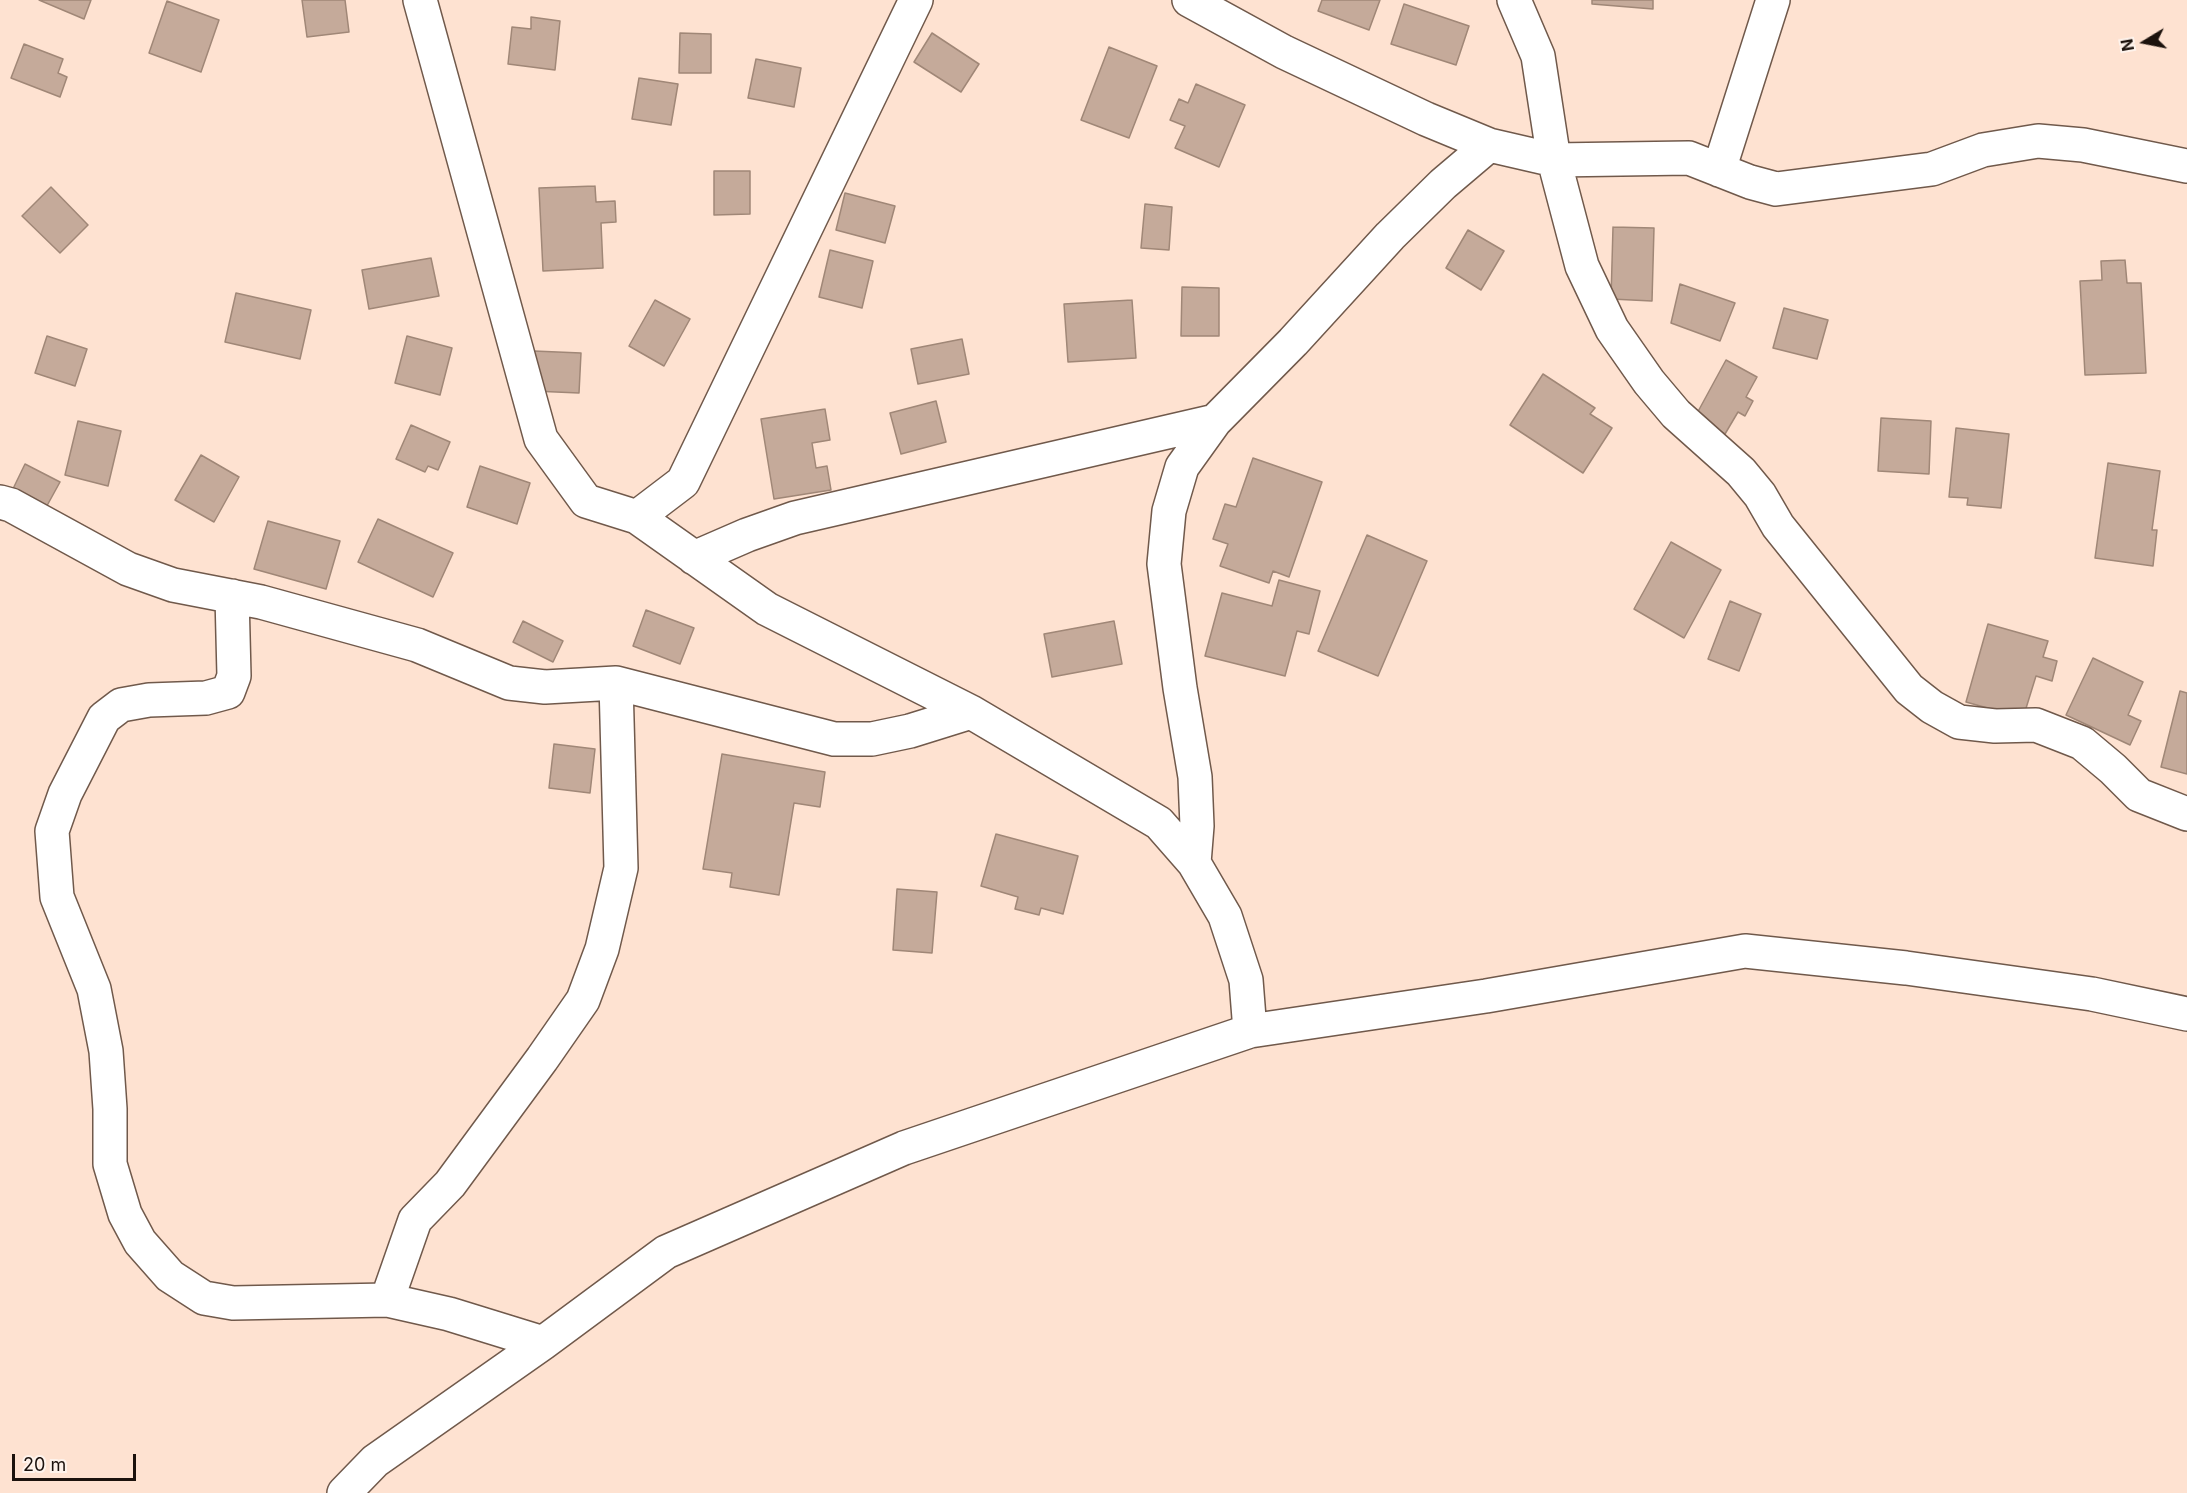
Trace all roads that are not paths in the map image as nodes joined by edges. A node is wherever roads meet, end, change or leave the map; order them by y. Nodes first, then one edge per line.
1 (420, 0) edge
2 (916, 0) edge
3 (1190, 0) edge
4 (1514, 0) edge
5 (1773, 0) edge
6 (1489, 145) junction
7 (1554, 160) junction
8 (2187, 166) edge
9 (1719, 170) junction
10 (1215, 421) junction
11 (0, 502) edge
12 (637, 517) junction
13 (694, 558) junction
14 (232, 596) junction
15 (616, 683) junction
16 (971, 712) junction
17 (2187, 814) edge
18 (1194, 863) junction
19 (2187, 1014) edge
20 (1250, 1030) junction
21 (387, 1300) junction
22 (543, 1343) junction
23 (344, 1493) edge

1 - 12 street
2 - 12 street
3 - 6 street
4 - 7 street
5 - 9 street
6 - 7 street
6 - 10 street
7 - 9 street
7 - 17 street
8 - 9 street
10 - 13 street
10 - 18 street
11 - 14 street
12 - 13 street
13 - 16 street
14 - 15 street
14 - 21 street
15 - 16 street
15 - 21 street
16 - 18 street
18 - 20 street
19 - 20 street
20 - 22 street
21 - 22 street
22 - 23 street

